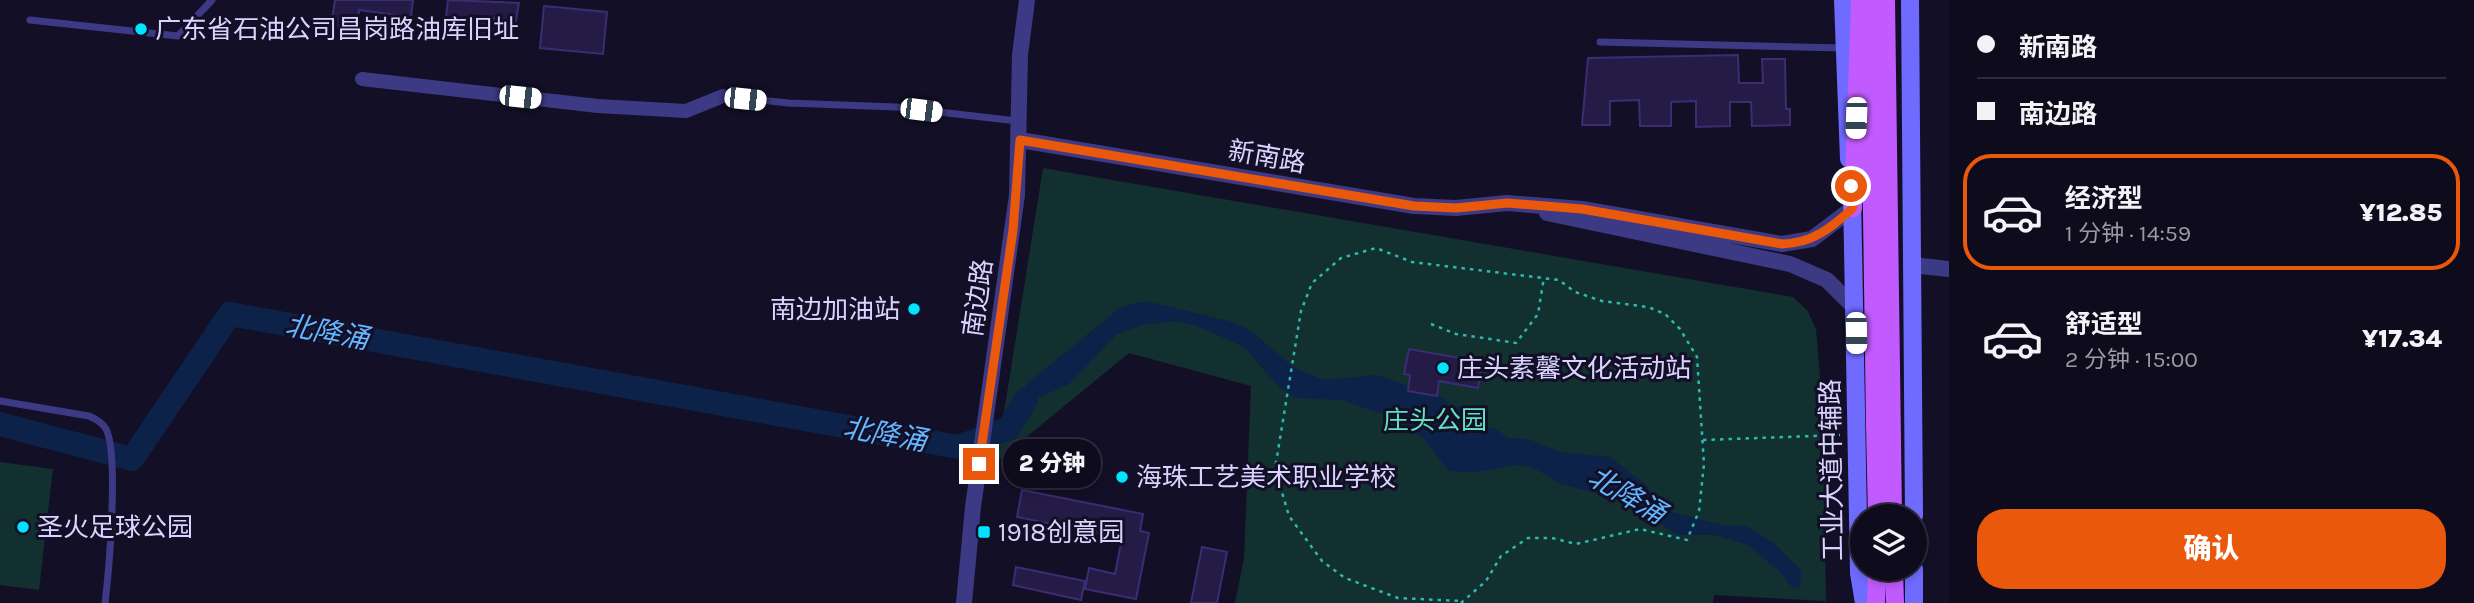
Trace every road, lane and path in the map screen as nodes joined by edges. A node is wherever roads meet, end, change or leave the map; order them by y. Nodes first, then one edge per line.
1 (212, 0) edge
2 (1027, 0) edge
3 (1843, 0) edge
4 (1860, 0) edge
5 (1868, 0) edge
6 (1885, 0) edge
7 (1910, 0) edge
8 (30, 20) dead end
9 (1600, 42) dead end
10 (1844, 48) junction
11 (362, 79) dead end
12 (723, 96) joint
13 (1018, 121) junction
14 (1020, 140) junction
15 (1851, 148) junction
16 (1910, 159) junction
17 (1507, 203) junction
18 (1853, 208) junction
19 (1912, 265) junction
20 (1949, 269) edge
21 (1544, 277) junction
22 (1855, 308) junction
23 (1431, 324) dead end
24 (0, 401) edge
25 (1857, 434) junction
26 (1703, 440) junction
27 (1877, 504) edge
28 (1894, 504) edge
29 (1914, 504) edge
30 (1877, 581) edge
31 (1894, 581) edge
32 (1914, 581) edge
33 (1461, 602) edge
34 (105, 603) edge
35 (964, 603) edge
36 (1864, 603) edge
37 (1876, 603) edge
38 (1895, 603) edge
39 (1914, 603) edge

1 - 8 lane
2 - 13 street, 南边路
3 - 10 main road
4 - 15 main road
5 - 27 main road, bridge
6 - 28 main road, bridge
7 - 16 main road
9 - 10 lane
10 - 15 main road
11 - 12 street
12 - 13 lane
13 - 14 street, 南边路
14 - 17 street, 新南路
14 - 35 street, 南边路
15 - 16 street
15 - 18 main road
16 - 19 main road
17 - 18 street, 新南路
17 - 22 street, 新南路
18 - 22 main road, 工业大道中辅路
19 - 20 street
19 - 29 main road
21 - 23 path
21 - 26 path
21 - 33 path
22 - 25 main road, 工业大道中辅路
24 - 34 lane
25 - 26 path
25 - 36 main road, 工业大道中辅路
26 - 33 path
30 - 37 main road
31 - 38 main road
32 - 39 main road

